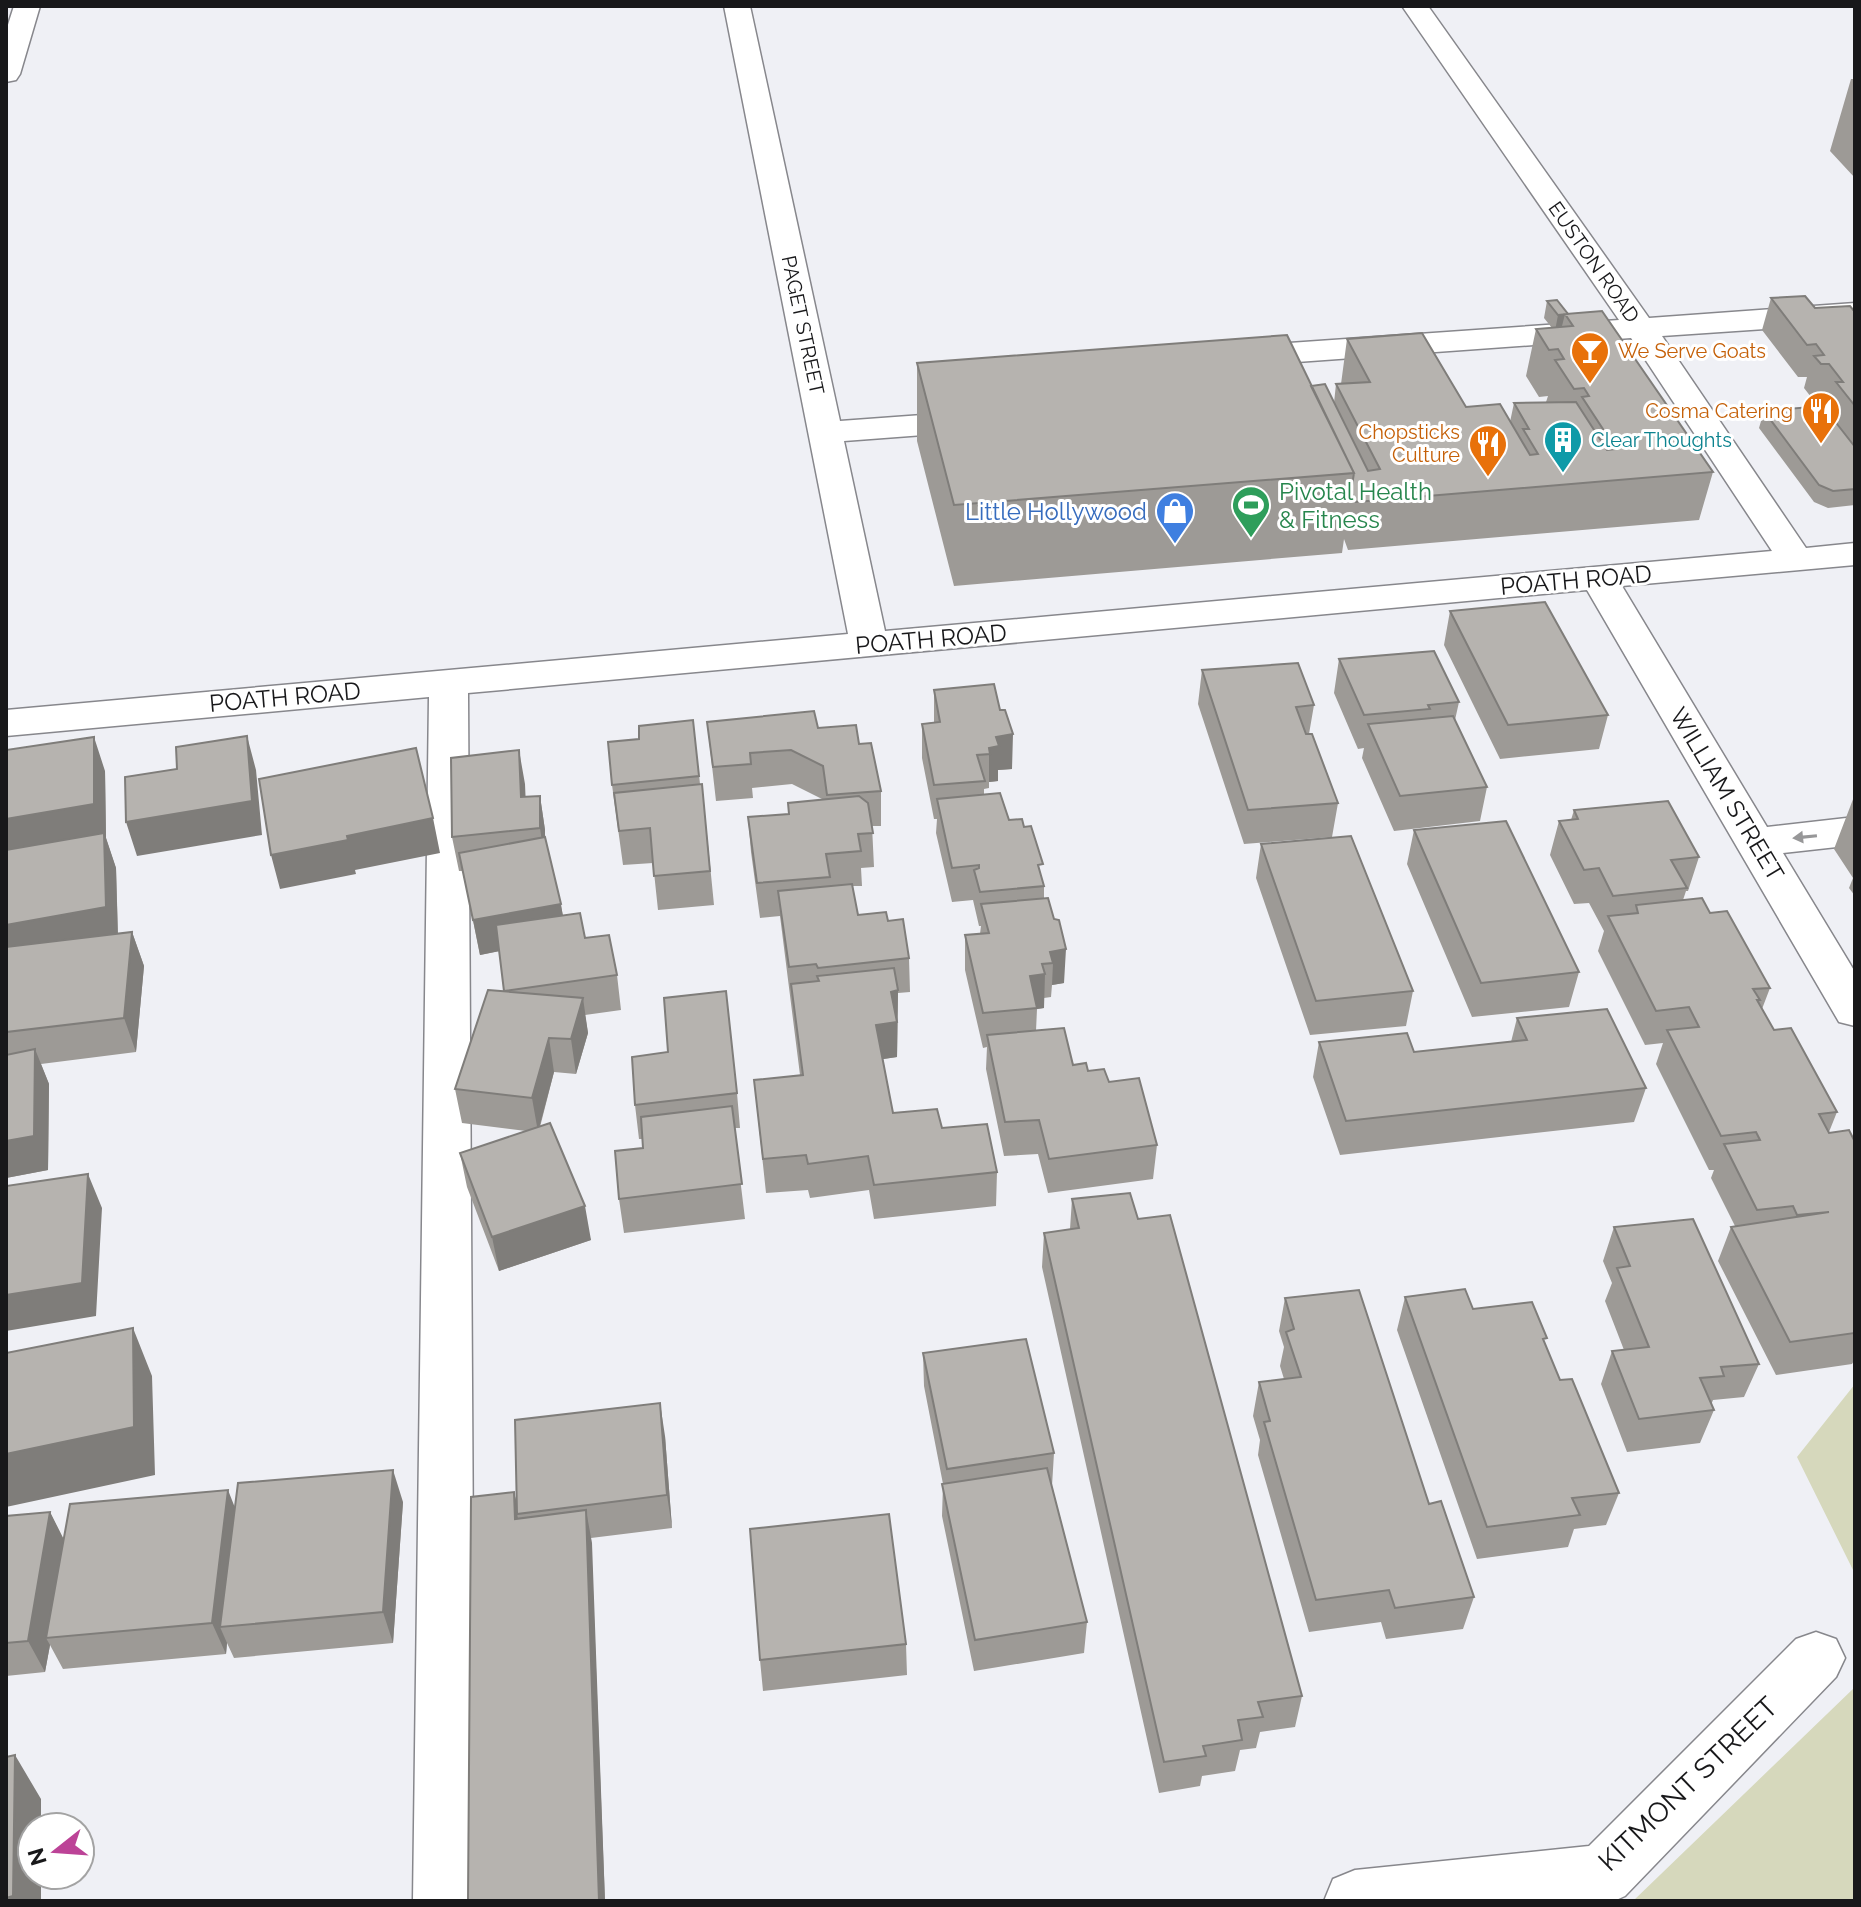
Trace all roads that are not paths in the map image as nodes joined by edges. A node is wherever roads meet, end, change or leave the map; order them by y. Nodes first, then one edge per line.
1 (27, 6) edge
2 (737, 6) edge
3 (1415, 6) edge
4 (6, 74) edge
5 (1855, 313) edge
6 (1642, 330) junction
7 (1218, 396) edge
8 (1000, 419) edge
9 (825, 432) junction
10 (1855, 554) edge
11 (1796, 560) junction
12 (1598, 577) junction
13 (869, 645) junction
14 (449, 682) junction
15 (6, 723) edge
16 (1855, 831) edge
17 (1755, 842) junction
18 (1855, 1010) edge
19 (1816, 1658) dead end
20 (444, 1901) edge
21 (1355, 1901) edge

1 - 4 street
2 - 9 street, PAGET STREET
3 - 6 street, EUSTON ROAD
5 - 6 street
6 - 7 street
6 - 11 street, EUSTON ROAD
8 - 9 street
9 - 13 street, PAGET STREET
10 - 11 street, POATH ROAD
11 - 12 street, POATH ROAD
12 - 13 street, POATH ROAD
12 - 17 street, WILLIAM STREET
13 - 14 street, POATH ROAD
14 - 15 street, POATH ROAD
14 - 20 street
16 -> 17 street
17 - 18 street, WILLIAM STREET
19 - 21 street, KITMONT STREET

